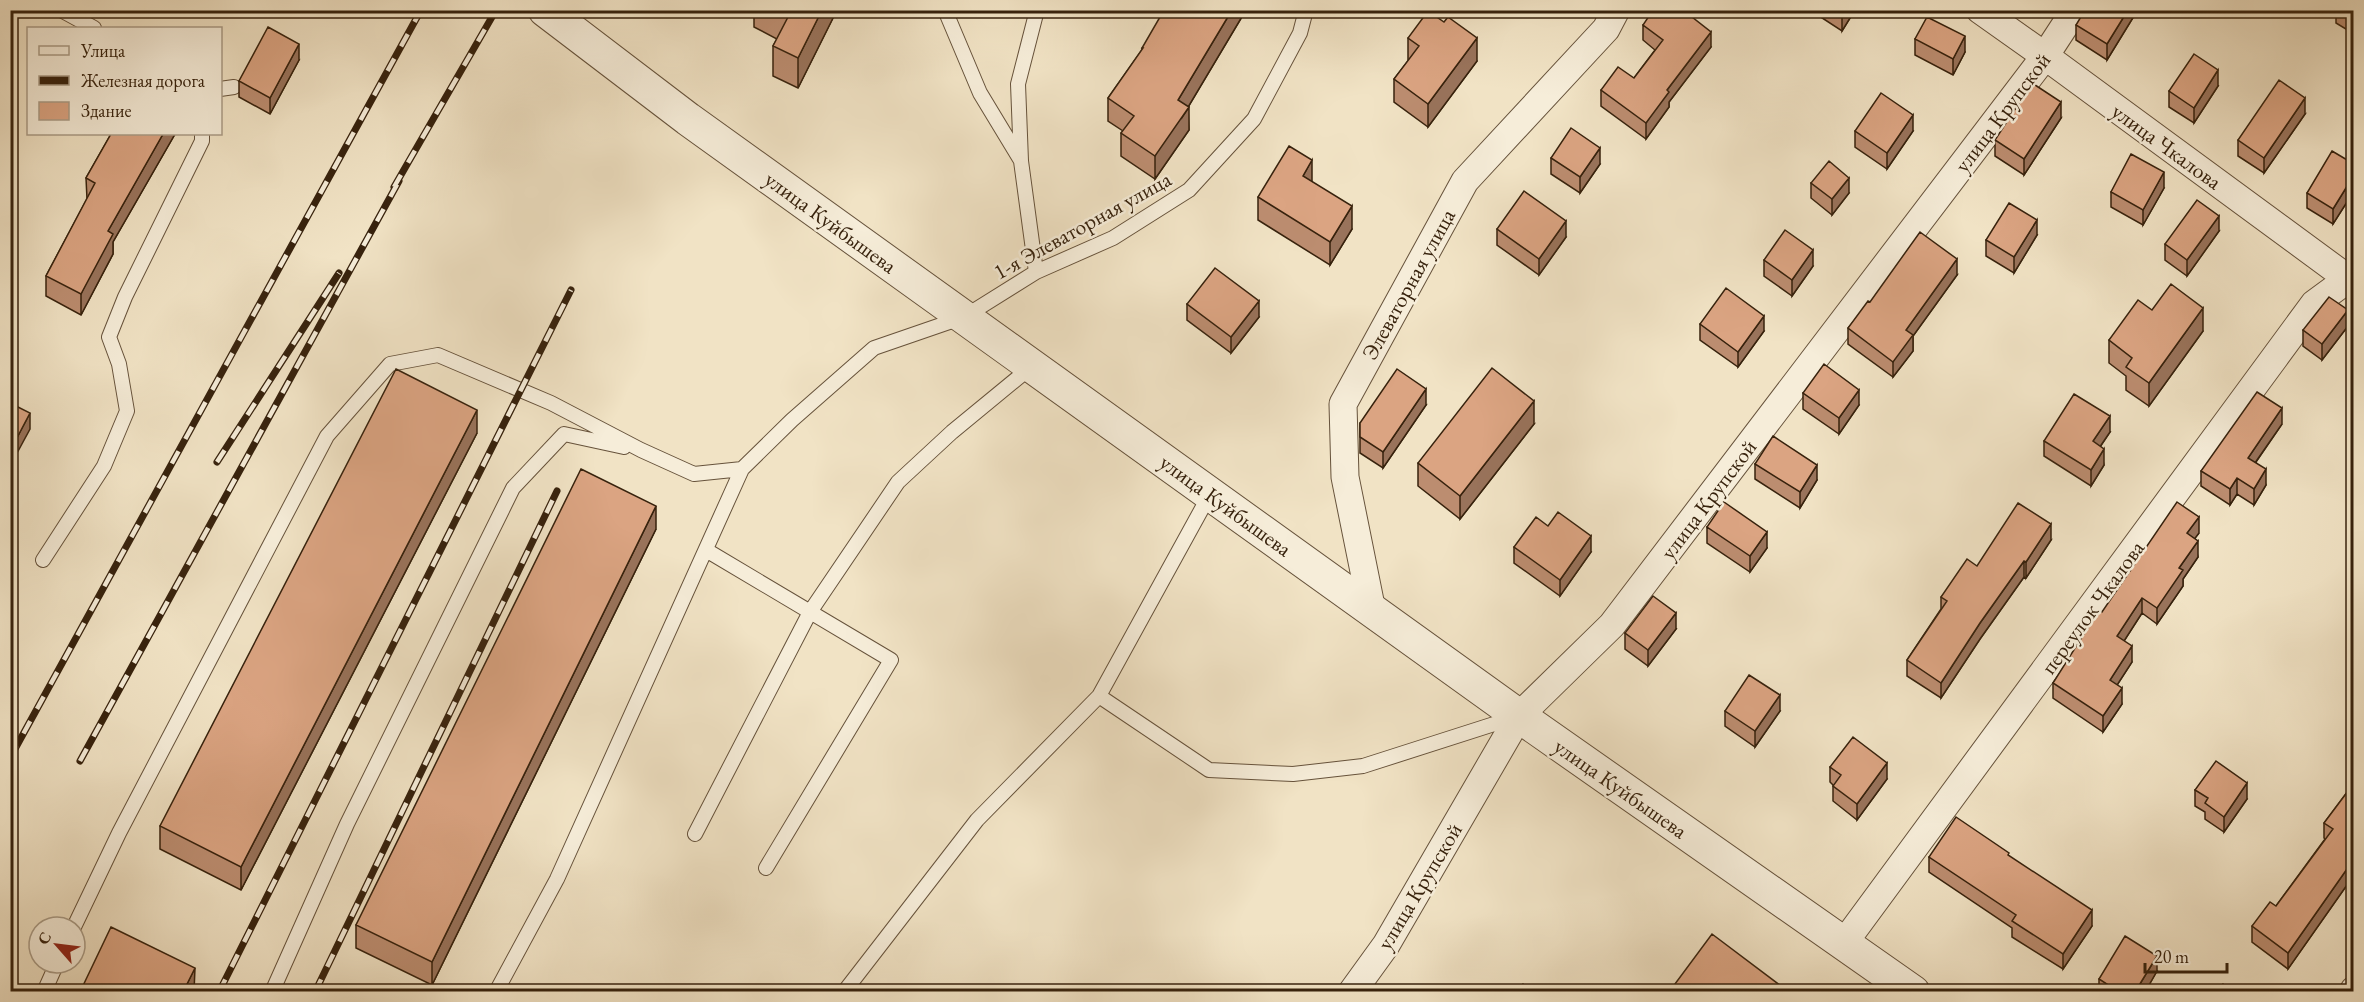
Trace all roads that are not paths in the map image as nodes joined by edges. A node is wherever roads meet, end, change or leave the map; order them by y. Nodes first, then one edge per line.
1 (61, 10) edge
2 (545, 10) edge
3 (945, 10) edge
4 (1037, 10) edge
5 (1306, 10) edge
6 (1616, 10) edge
7 (1980, 10) edge
8 (2075, 10) edge
9 (92, 27) edge
10 (2045, 56) junction
11 (202, 135) edge
12 (1021, 161) junction
13 (1036, 272) junction
14 (2351, 281) edge
15 (964, 317) junction
16 (1033, 366) junction
17 (641, 450) junction
18 (742, 469) junction
19 (1210, 494) junction
20 (706, 550) junction
21 (43, 560) dead end
22 (1372, 611) junction
23 (810, 612) junction
24 (1099, 696) junction
25 (1519, 716) junction
26 (695, 834) dead end
27 (766, 868) dead end
28 (80, 915) edge
29 (1844, 944) junction
30 (52, 975) edge
31 (44, 992) edge
32 (272, 992) edge
33 (496, 992) edge
34 (844, 992) edge
35 (1352, 992) edge
36 (1913, 992) edge

1 - 9 lane
2 - 15 street, улица Куйбышева
3 - 12 lane
4 - 12 lane
5 - 13 lane, 1-я Элеваторная улица
6 - 22 street, Элеваторная улица
7 - 10 street, улица Чкалова
8 - 10 street, улица Крупской
10 - 14 street, улица Чкалова
10 - 25 street, улица Крупской
11 - 21 lane
12 - 13 lane
13 - 15 lane, 1-я Элеваторная улица
14 - 29 street, переулок Чкалова
15 - 16 street, улица Куйбышева
15 - 18 lane, 1-я Элеваторная улица
16 - 19 street, улица Куйбышева
16 - 23 lane
17 - 18 lane
17 - 28 lane
17 - 32 lane
18 - 20 lane
19 - 22 street, улица Куйбышева
19 - 24 lane
20 - 23 lane
20 - 33 lane
22 - 25 street, улица Куйбышева
23 - 26 lane
23 - 27 lane
24 - 25 lane
24 - 34 lane
25 - 29 street, улица Куйбышева
25 - 35 street, улица Крупской
29 - 36 street, улица Куйбышева
30 - 31 lane

